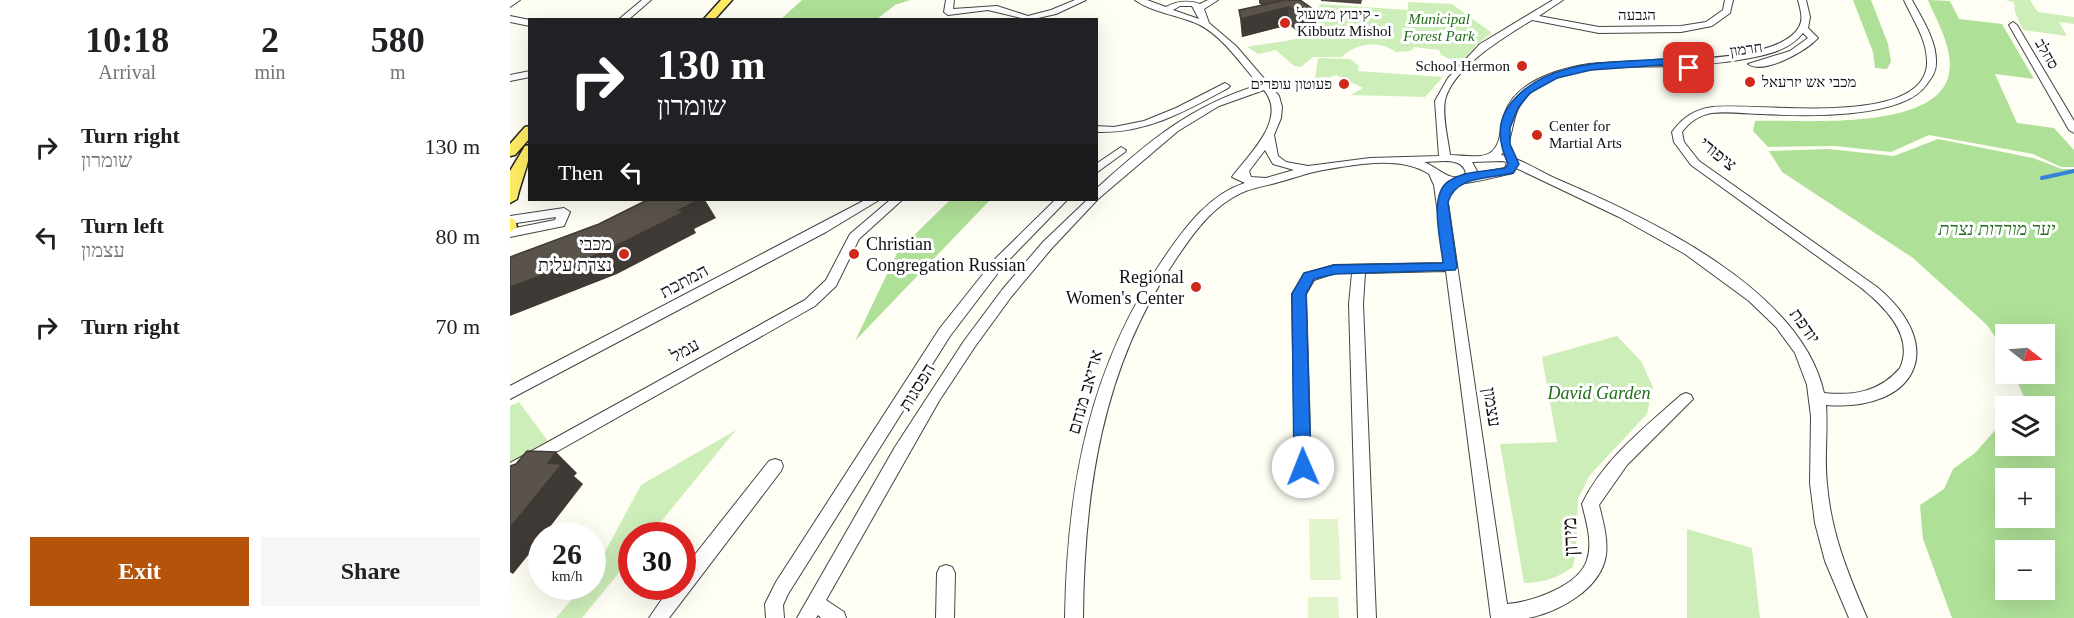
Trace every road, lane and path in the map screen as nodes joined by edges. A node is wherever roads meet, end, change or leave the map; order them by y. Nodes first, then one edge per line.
1 (516, 0) edge
2 (647, 0) edge
3 (727, 0) edge
4 (950, 0) edge
5 (1082, 0) edge
6 (1094, 0) edge
7 (1139, 0) edge
8 (1173, 0) edge
9 (1208, 0) edge
10 (1214, 0) edge
11 (1559, 0) edge
12 (1729, 0) edge
13 (1802, 0) edge
14 (1908, 0) edge
15 (739, 2) dead end
16 (1187, 3) junction
17 (510, 4) edge
18 (1199, 9) junction
19 (1169, 12) junction
20 (1181, 16) junction
21 (1531, 17) junction
22 (624, 18) edge
23 (710, 18) edge
24 (724, 18) edge
25 (1027, 18) edge
26 (1046, 18) edge
27 (1054, 18) edge
28 (510, 19) edge
29 (528, 23) edge
30 (1205, 24) junction
31 (2013, 25) dead end
32 (528, 74) edge
33 (510, 78) edge
34 (1226, 86) dead end
35 (1266, 86) junction
36 (1098, 129) edge
37 (1271, 129) junction
38 (2074, 130) edge
39 (528, 132) edge
40 (1504, 139) junction
41 (1121, 150) dead end
42 (1261, 150) junction
43 (510, 152) edge
44 (528, 152) edge
45 (1489, 158) junction
46 (1442, 159) junction
47 (1460, 159) junction
48 (1395, 160) junction
49 (1513, 161) junction
50 (1270, 165) junction
51 (1098, 168) edge
52 (1246, 168) junction
53 (1318, 168) junction
54 (1304, 170) junction
55 (1434, 173) junction
56 (1503, 173) junction
57 (1545, 178) junction
58 (1464, 179) junction
59 (1265, 181) junction
60 (1098, 194) edge
61 (510, 199) edge
62 (871, 201) edge
63 (895, 201) edge
64 (1060, 201) edge
65 (1092, 201) edge
66 (1443, 202) junction
67 (1214, 206) junction
68 (510, 223) edge
69 (822, 229) junction
70 (510, 233) edge
71 (854, 237) junction
72 (1450, 267) junction
73 (1359, 269) junction
74 (510, 393) edge
75 (1816, 398) junction
76 (1686, 399) dead end
77 (774, 466) dead end
78 (1303, 467) dead end
79 (510, 471) edge
80 (696, 568) edge
81 (946, 573) dead end
82 (672, 600) edge
83 (810, 610) edge
84 (1500, 615) edge
85 (658, 618) edge
86 (775, 618) edge
87 (837, 618) edge
88 (945, 618) edge
89 (1074, 618) edge
90 (1367, 618) edge
91 (1858, 618) edge

1 - 17 street
2 - 22 street
3 - 23 main road
4 - 25 street
5 - 25 street
6 - 27 street
7 - 19 street
8 - 16 street
9 - 16 street
10 - 18 street
11 - 21 street
12 - 21 street, הגבעה
13 - 40 street, חרמון
14 - 75 street, ציפורי
15 - 24 main road
16 - 18 street
16 - 19 street
18 - 20 street
18 - 30 street
19 - 20 street
20 - 30 street
21 - 46 street
25 - 26 street
28 - 29 street
30 - 35 street
31 - 38 street, סחלב
32 - 33 street
34 - 36 street
35 - 37 street
35 - 60 street
37 - 42 street
37 - 53 street
39 - 43 main road
40 - 45 street, חרמון
40 - 49 street
41 - 51 street
42 - 50 street
42 - 52 street
44 - 61 main road
45 - 47 street
45 - 49 street
46 - 47 street
46 - 48 street
46 - 55 street
47 - 58 street
48 - 53 street
48 - 55 street
49 - 56 street
49 - 57 street, יודפת
50 - 52 street
50 - 54 street
50 - 59 street
52 - 59 street
52 - 67 street
53 - 54 street
54 - 59 street
55 - 58 street
55 - 66 street, עצמון
56 - 57 street, יודפת
56 - 58 street, יודפת
57 - 75 street, יודפת
58 - 66 street
59 - 67 street
62 - 69 street, המתכת
63 - 71 street, עמל
64 - 86 street
65 - 83 street, הפסגות
66 - 72 street, עצמון
67 - 89 street, אריאב מנחם
68 - 70 street
69 - 71 street
69 - 74 street, המתכת
71 - 79 street, עמל
72 - 73 street
72 - 84 street, עצמון
73 - 78 street
73 - 90 street
75 - 91 street, יודפת
76 - 84 street, מירון
77 - 80 street
81 - 88 street
82 - 85 street
83 - 87 street

